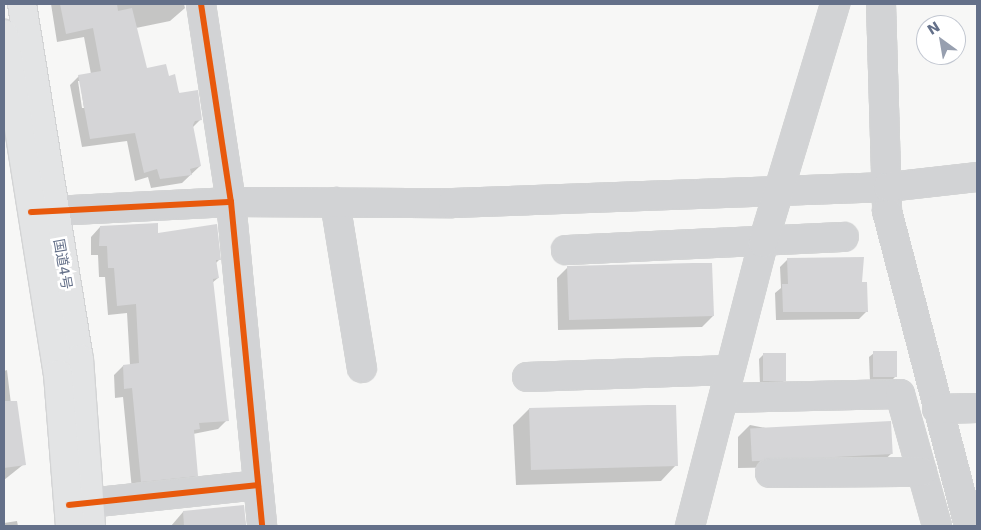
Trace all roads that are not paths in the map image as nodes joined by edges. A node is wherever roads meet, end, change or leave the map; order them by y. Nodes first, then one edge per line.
1 (22, 4) edge
2 (201, 4) edge
3 (834, 4) edge
4 (881, 4) edge
5 (4, 34) edge
6 (19, 96) edge
7 (977, 177) edge
8 (888, 187) junction
9 (781, 189) junction
10 (231, 202) junction
11 (335, 202) junction
12 (42, 210) junction
13 (844, 237) dead end
14 (763, 243) junction
15 (566, 250) dead end
16 (362, 368) dead end
17 (730, 370) junction
18 (527, 377) dead end
19 (724, 398) junction
20 (977, 408) edge
21 (936, 409) junction
22 (922, 472) junction
23 (770, 473) dead end
24 (258, 485) junction
25 (80, 515) edge
26 (262, 526) edge
27 (690, 526) edge
28 (937, 526) edge
29 (969, 526) edge

1 - 6 highway, 国道4号
2 - 10 street
3 - 9 street
4 - 8 street
5 - 6 highway, 国道4号
6 - 12 highway, 国道4号
7 - 8 street
8 - 9 street
8 - 21 street
9 - 11 street
9 - 14 street
10 - 11 street
10 - 12 street
10 - 24 street
11 - 16 street
12 - 25 highway, 国道4号
13 - 14 street
14 - 15 street
14 - 17 street
17 - 18 street
17 - 19 street
19 - 22 street
19 - 27 street
20 - 21 street
21 - 29 street
22 - 23 street
22 - 28 street
24 - 25 street
24 - 26 street

